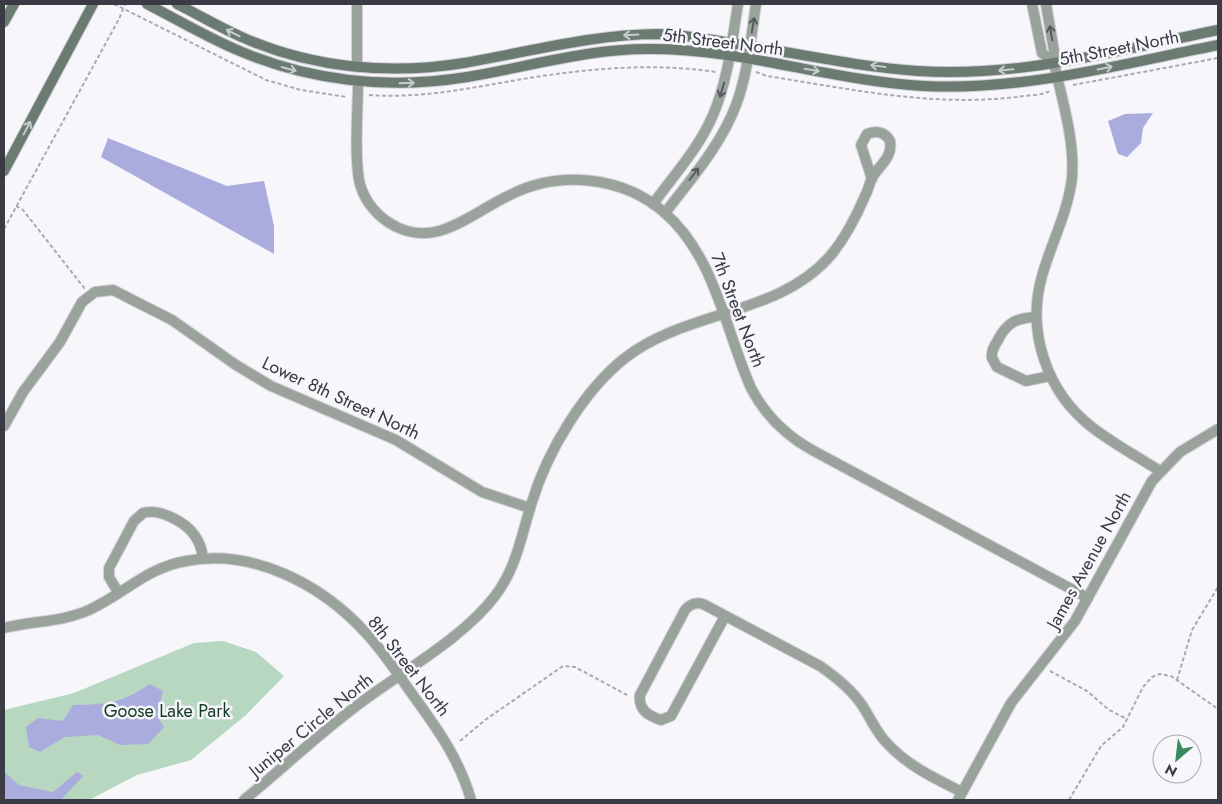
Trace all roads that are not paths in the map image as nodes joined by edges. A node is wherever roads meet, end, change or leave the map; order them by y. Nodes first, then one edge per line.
1 (14, 4) edge
2 (93, 4) edge
3 (147, 4) edge
4 (178, 4) edge
5 (357, 4) edge
6 (738, 4) edge
7 (756, 4) edge
8 (1032, 4) edge
9 (1046, 4) edge
10 (4, 22) edge
11 (1218, 30) edge
12 (732, 43) junction
13 (1218, 45) edge
14 (749, 46) junction
15 (729, 57) junction
16 (747, 60) junction
17 (1054, 63) junction
18 (357, 67) junction
19 (1057, 77) junction
20 (358, 82) junction
21 (4, 171) edge
22 (872, 179) dead end
23 (653, 204) junction
24 (665, 213) junction
25 (722, 314) junction
26 (1036, 317) junction
27 (1050, 376) junction
28 (4, 426) edge
29 (1218, 429) edge
30 (1160, 471) junction
31 (530, 508) junction
32 (203, 558) junction
33 (118, 592) junction
34 (1088, 598) junction
35 (725, 616) junction
36 (4, 628) edge
37 (399, 675) junction
38 (960, 796) edge
39 (244, 800) edge
40 (471, 800) edge

1 - 10 street
21 -> 2 street
3 -> 20 street, 5th Street North
18 -> 4 street, 5th Street North
5 - 18 street
6 - 12 street
14 -> 7 street
8 - 17 street
17 -> 9 street
11 - 17 street, 5th Street North
12 - 14 street, 5th Street North
12 - 15 street
12 -> 18 street, 5th Street North
19 -> 13 street, 5th Street North
14 - 16 street
17 -> 14 street, 5th Street North
15 - 16 street, 5th Street North
20 -> 15 street, 5th Street North
15 -> 23 street
16 -> 19 street, 5th Street North
24 -> 16 street
17 - 19 street
19 - 26 street
20 - 23 street, 7th Street North
22 - 25 street, Juniper Circle North
23 - 24 street, 7th Street North
24 - 25 street, 7th Street North
25 - 31 street, Juniper Circle North
25 - 34 street, 7th Street North
26 - 27 street
26 - 27 street
27 - 30 street
28 - 31 street, Lower 8th Street North
29 - 30 street, James Avenue North
30 - 34 street, James Avenue North
31 - 37 street, Juniper Circle North
32 - 33 street, 8th Street North
32 - 33 street
32 - 37 street, 8th Street North
33 - 36 street, 8th Street North
34 - 38 street, James Avenue North
35 - 35 street
35 - 38 street
37 - 39 street, Juniper Circle North
37 - 40 street, 8th Street North

